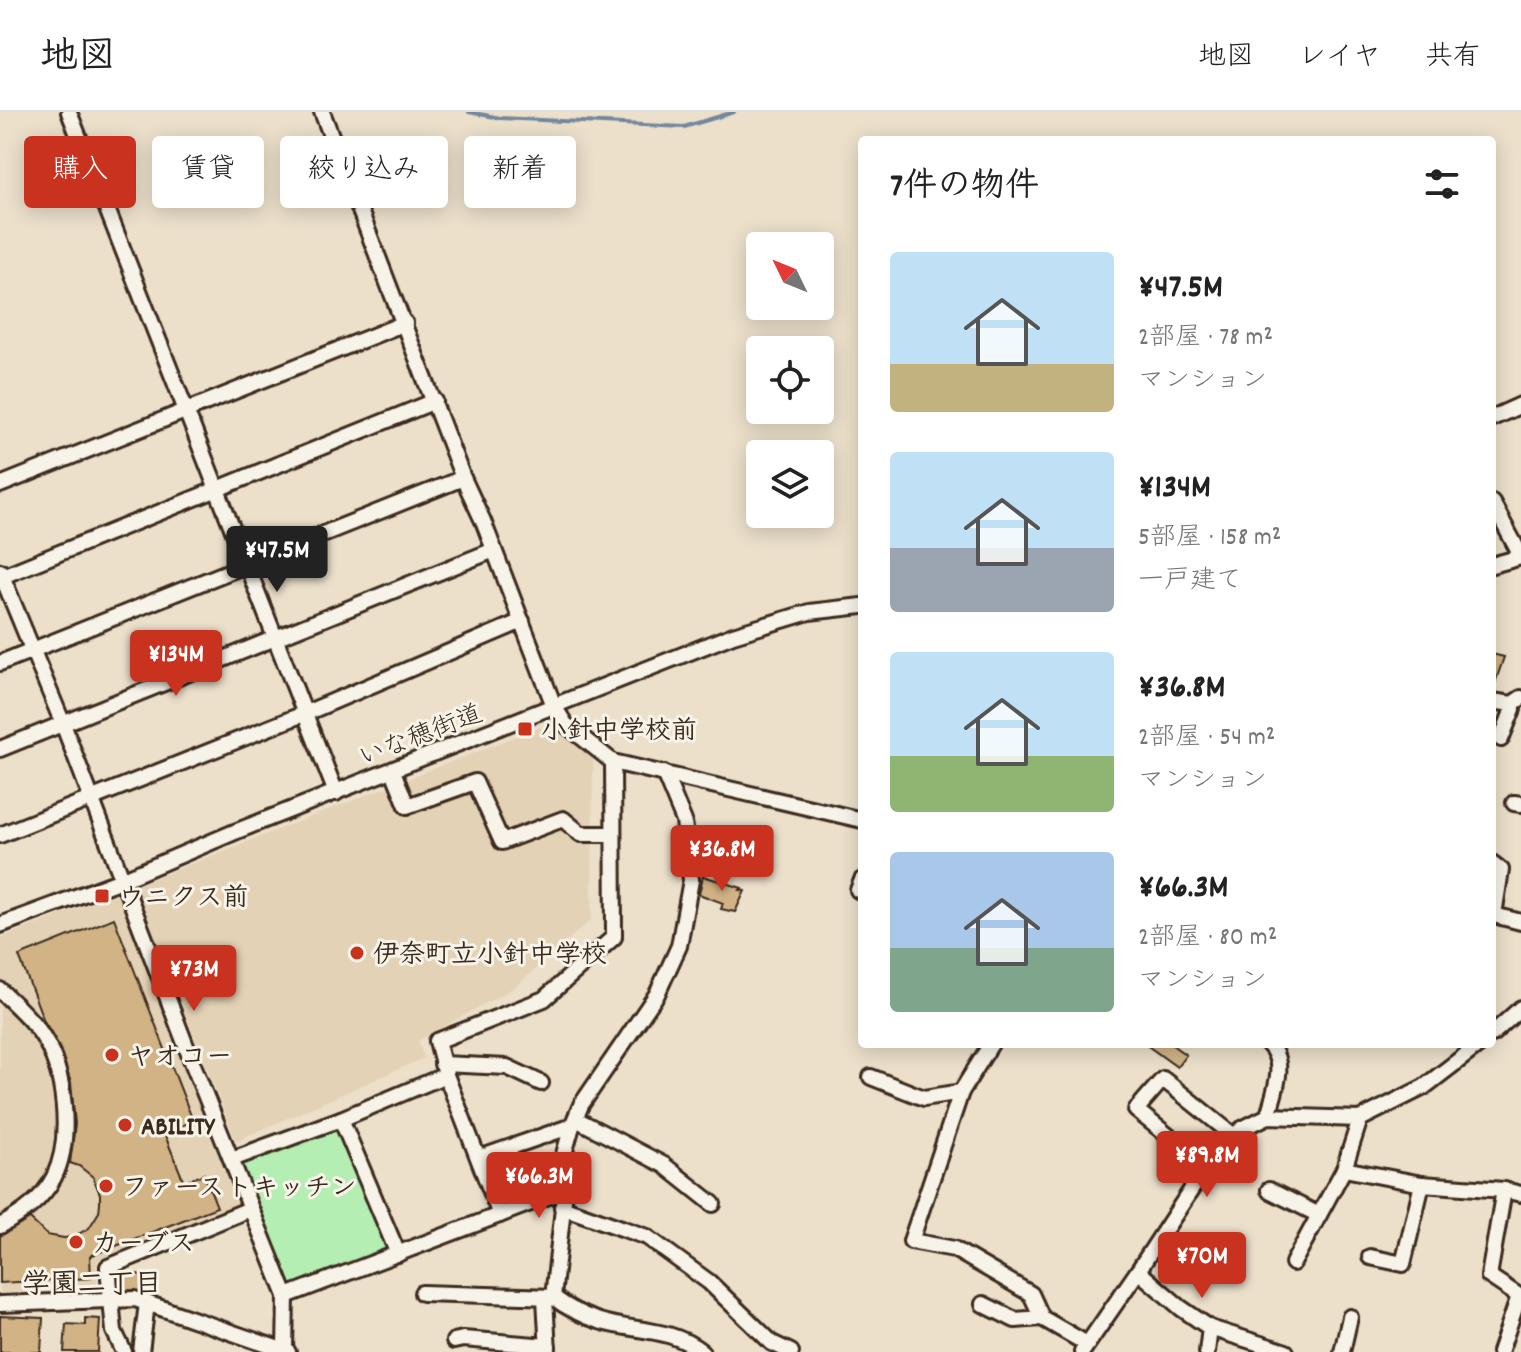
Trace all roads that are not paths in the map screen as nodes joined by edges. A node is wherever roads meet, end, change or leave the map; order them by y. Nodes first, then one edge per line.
1 (69, 112) edge
2 (322, 112) edge
3 (405, 323) junction
4 (435, 401) junction
5 (185, 409) junction
6 (1520, 409) edge
7 (1496, 417) edge
8 (463, 478) junction
9 (0, 485) edge
10 (216, 489) junction
11 (1496, 510) edge
12 (494, 550) junction
13 (1521, 557) edge
14 (245, 564) junction
15 (1496, 564) edge
16 (1, 575) edge
17 (858, 606) edge
18 (522, 621) junction
19 (274, 637) junction
20 (32, 650) junction
21 (0, 663) edge
22 (1496, 701) edge
23 (1517, 701) edge
24 (554, 706) junction
25 (306, 713) junction
26 (63, 724) junction
27 (1501, 739) dead end
28 (0, 749) edge
29 (613, 762) junction
30 (393, 771) junction
31 (664, 773) junction
32 (336, 793) junction
33 (91, 798) junction
34 (858, 819) edge
35 (613, 834) junction
36 (0, 835) edge
37 (1496, 866) edge
38 (124, 879) junction
39 (1496, 902) edge
40 (1496, 916) edge
41 (1521, 922) edge
42 (0, 925) edge
43 (0, 990) edge
44 (1521, 1008) edge
45 (1496, 1030) edge
46 (988, 1048) edge
47 (1271, 1048) edge
48 (1475, 1048) edge
49 (444, 1069) junction
50 (871, 1077) dead end
51 (541, 1083) dead end
52 (961, 1092) junction
53 (1268, 1116) junction
54 (341, 1119) junction
55 (1360, 1119) junction
56 (574, 1123) junction
57 (1234, 1136) junction
58 (479, 1158) junction
59 (232, 1159) junction
60 (1207, 1167) junction
61 (1344, 1169) junction
62 (1422, 1184) junction
63 (565, 1190) junction
64 (1269, 1190) dead end
65 (1504, 1190) junction
66 (1521, 1194) edge
67 (713, 1204) dead end
68 (562, 1207) junction
69 (250, 1209) junction
70 (500, 1215) junction
71 (1319, 1215) junction
72 (0, 1226) edge
73 (398, 1254) junction
74 (1370, 1257) dead end
75 (1293, 1263) dead end
76 (1138, 1271) junction
77 (422, 1293) dead end
78 (286, 1296) junction
79 (549, 1298) junction
80 (110, 1299) junction
81 (147, 1303) junction
82 (0, 1304) edge
83 (983, 1304) dead end
84 (1350, 1317) dead end
85 (1042, 1318) junction
86 (1210, 1328) junction
87 (454, 1341) dead end
88 (1084, 1348) edge
89 (548, 1349) edge
90 (286, 1351) edge
91 (697, 1351) edge
92 (124, 1352) edge
93 (141, 1352) edge
94 (791, 1352) edge
95 (1207, 1352) edge
96 (1286, 1352) edge
97 (1342, 1352) edge
98 (1500, 1352) edge

1 - 5 street
2 - 3 street
3 - 4 street
3 - 5 street
4 - 8 street
4 - 10 street
5 - 9 street
5 - 10 street
6 - 7 street
8 - 12 street
8 - 14 street
10 - 14 street
10 - 16 street
11 - 13 street
12 - 18 street
12 - 19 street
13 - 15 street
14 - 19 street
14 - 20 street
16 - 20 street
17 - 24 street, いな穂街道
18 - 24 street
18 - 25 street
19 - 25 street
19 - 26 street
20 - 21 street
20 - 26 street
22 - 23 street
23 - 27 street
24 - 29 street
24 - 30 street, いな穂街道
25 - 32 street
25 - 33 street
26 - 28 street
26 - 33 street
29 - 31 street
29 - 35 street
30 - 32 street, いな穂街道
30 - 35 street
31 - 34 street
31 - 56 street
32 - 38 street, いな穂街道
33 - 36 street
33 - 38 street
35 - 49 street
37 - 39 street
38 - 42 street, いな穂街道
38 - 59 street
40 - 41 street
43 - 72 street
44 - 45 street
46 - 52 street
47 - 53 street
48 - 55 street
49 - 51 street
49 - 54 street
49 - 58 street
50 - 52 street
52 - 85 street
53 - 55 street
53 - 57 street
54 - 59 street
54 - 73 street
55 - 61 street
56 - 58 street
56 - 63 street
56 - 67 street
57 - 60 street
57 - 60 street
58 - 70 street
59 - 69 street
60 - 76 street
61 - 62 street
61 - 71 street
62 - 65 street
62 - 74 street
63 - 68 street
63 - 70 street
64 - 71 street
65 - 66 street
65 - 98 street
68 - 79 street
68 - 94 street
69 - 78 street
69 - 80 street
70 - 73 street
71 - 75 street
73 - 78 street
76 - 86 street
76 - 88 street
77 - 79 street
78 - 90 street
79 - 89 street
79 - 91 street
80 - 81 street
80 - 82 street
80 - 92 street
81 - 90 street
81 - 93 street
83 - 85 street
84 - 97 street
85 - 88 street
86 - 95 street
86 - 96 street
87 - 89 street

